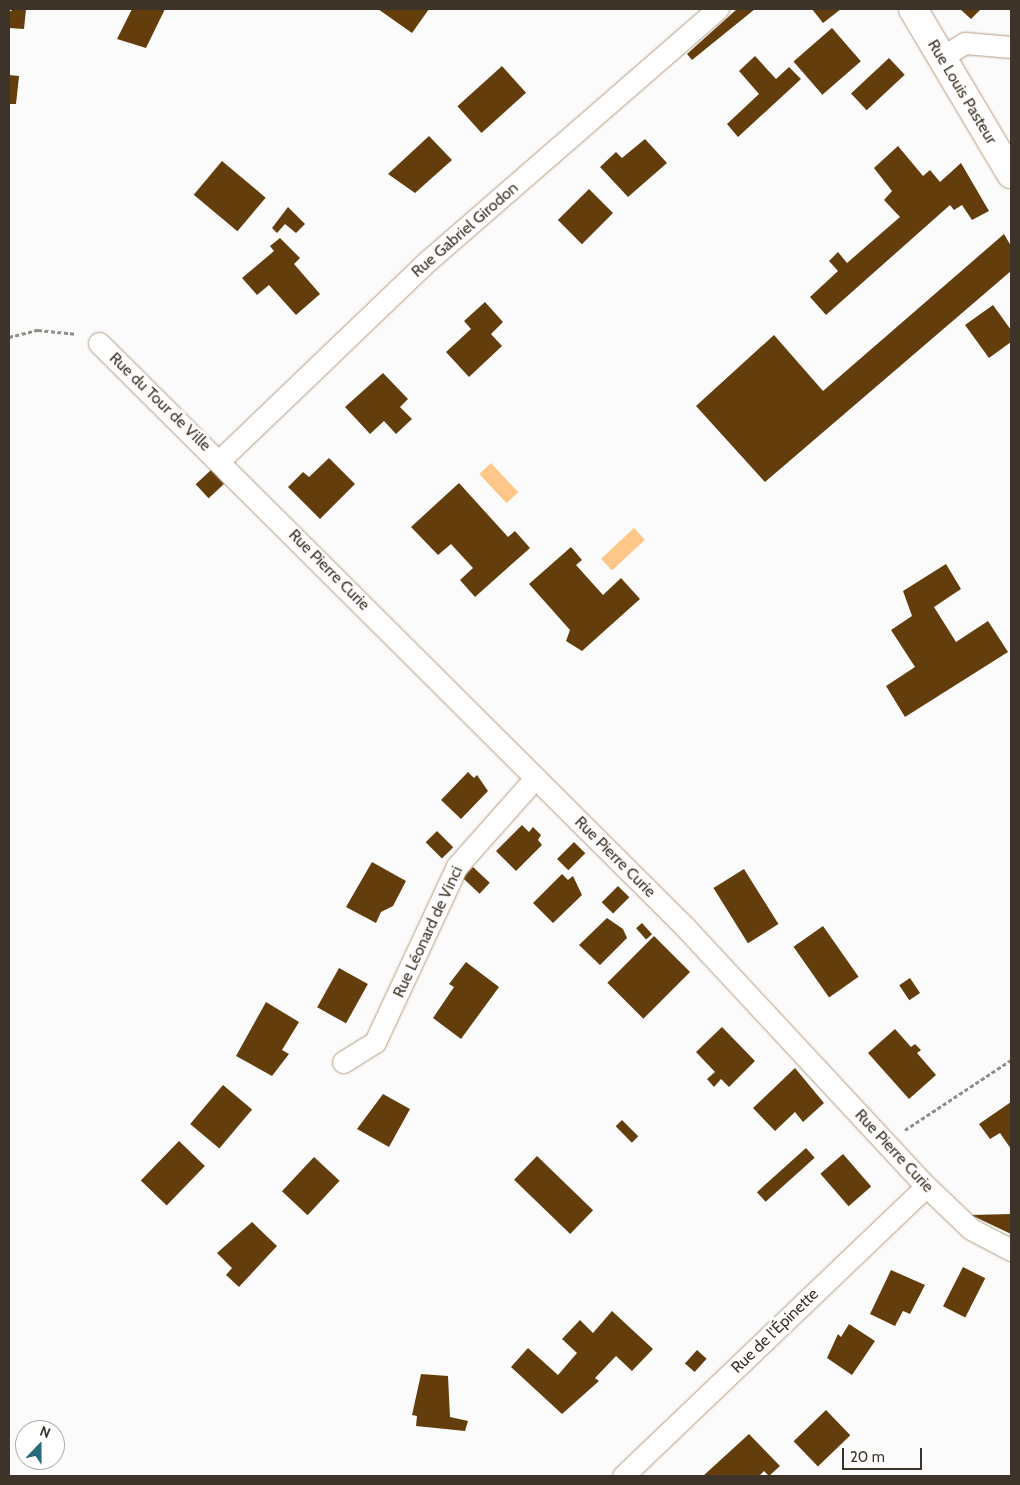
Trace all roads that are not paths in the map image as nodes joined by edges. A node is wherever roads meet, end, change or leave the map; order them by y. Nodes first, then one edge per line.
1 (718, 9) edge
2 (913, 9) edge
3 (1011, 47) edge
4 (940, 58) junction
5 (1011, 174) edge
6 (99, 343) road end
7 (220, 460) junction
8 (535, 778) junction
9 (343, 1062) dead end
10 (926, 1186) junction
11 (1011, 1250) edge
12 (623, 1476) edge

1 - 7 street, Rue Gabriel Girodon
2 - 4 main road, Rue Louis Pasteur
3 - 4 street
4 - 5 main road, Rue Louis Pasteur
6 - 7 street, Rue du Tour de Ville
7 - 8 street, Rue Pierre Curie
8 - 9 street, Rue Léonard de Vinci
8 - 10 street, Rue Pierre Curie
10 - 11 street, Rue Pierre Curie
10 - 12 street, Rue de l'Épinette

